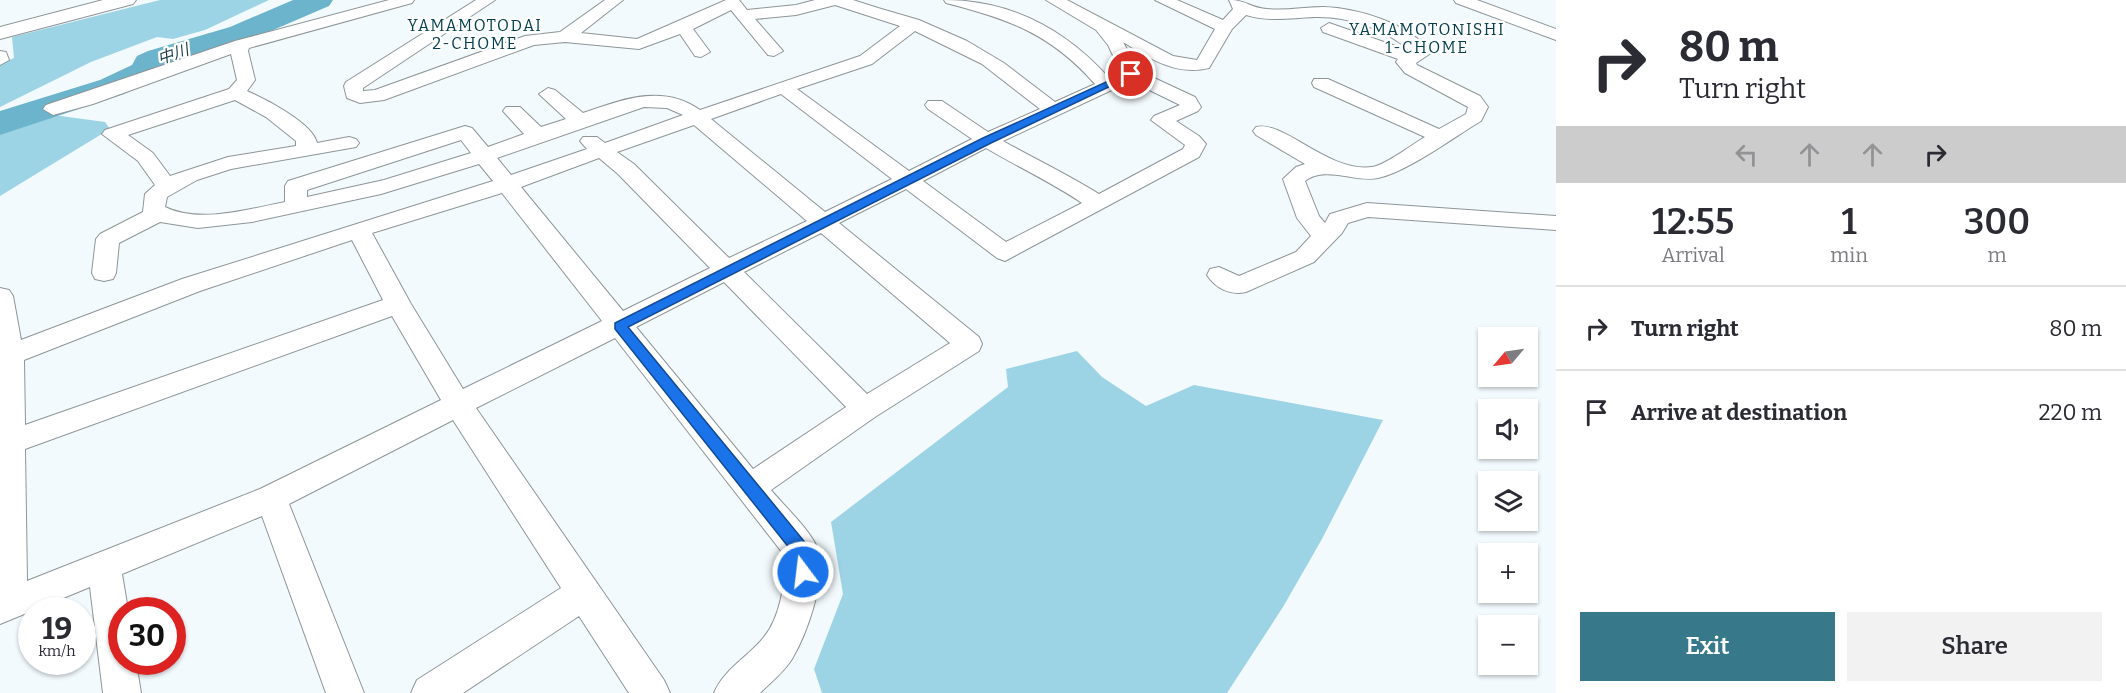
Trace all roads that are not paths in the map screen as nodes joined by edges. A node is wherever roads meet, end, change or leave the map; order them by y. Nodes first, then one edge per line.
1 (126, 0) edge
2 (406, 0) edge
3 (487, 0) edge
4 (835, 0) edge
5 (952, 0) edge
6 (1054, 0) edge
7 (1163, 0) edge
8 (1462, 0) edge
9 (610, 1) edge
10 (1240, 4) edge
11 (736, 6) edge
12 (913, 24) junction
13 (1103, 25) junction
14 (683, 27) junction
15 (1225, 27) junction
16 (1329, 28) dead end
17 (0, 33) edge
18 (1556, 34) edge
19 (565, 37) junction
20 (241, 45) junction
21 (774, 51) dead end
22 (701, 52) dead end
23 (1411, 57) junction
24 (1131, 74) junction
25 (1322, 83) dead end
26 (1107, 86) junction
27 (783, 87) junction
28 (236, 93) junction
29 (548, 94) dead end
30 (935, 105) dead end
31 (53, 109) dead end
32 (1052, 109) junction
33 (513, 111) dead end
34 (697, 117) junction
35 (576, 123) junction
36 (1263, 131) dead end
37 (538, 136) junction
38 (1438, 136) junction
39 (987, 140) junction
40 (349, 143) dead end
41 (600, 150) junction
42 (302, 151) junction
43 (484, 155) junction
44 (1326, 167) junction
45 (909, 180) junction
46 (504, 185) junction
47 (166, 186) junction
48 (296, 196) junction
49 (1099, 204) junction
50 (158, 214) junction
51 (824, 223) junction
52 (1556, 223) edge
53 (359, 230) junction
54 (1324, 236) junction
55 (727, 270) junction
56 (104, 273) dead end
57 (1219, 275) dead end
58 (0, 296) edge
59 (398, 304) junction
60 (620, 326) junction
61 (5, 357) edge
62 (459, 406) junction
63 (865, 409) junction
64 (10, 442) junction
65 (750, 488) junction
66 (271, 498) junction
67 (104, 567) junction
68 (585, 593) junction
69 (5, 606) edge
70 (122, 693) edge
71 (345, 693) edge
72 (430, 693) edge
73 (651, 693) edge
74 (733, 693) edge

1 - 17 street
2 - 20 street
3 - 19 street
4 - 11 street
4 - 12 street
5 - 26 street
6 - 13 street
7 - 15 street
8 - 18 street
9 - 19 street
10 - 15 street
10 - 23 street
11 - 14 street
11 - 21 street
12 - 27 street
12 - 32 street
13 - 15 street
13 - 24 street
14 - 19 street
14 - 22 street
16 - 23 street
20 - 28 street
20 - 31 street
23 - 38 street
24 - 26 street
24 - 49 street
25 - 38 street
26 - 32 street
27 - 34 street
27 - 45 street
28 - 42 street
28 - 47 street
29 - 35 street
30 - 39 street
32 - 39 street
33 - 37 street
34 - 35 street
34 - 41 street
34 - 51 street
35 - 37 street
35 - 41 street
36 - 44 street
37 - 43 street
38 - 44 street
39 - 45 street
39 - 49 street
40 - 42 street
41 - 46 street
41 - 55 street
42 - 47 street
42 - 48 street
43 - 46 street
43 - 48 street
44 - 54 street
45 - 49 street
45 - 51 street
46 - 53 street
46 - 60 street
47 - 50 street
48 - 50 street
50 - 56 street
51 - 55 street
51 - 63 street
52 - 54 street
53 - 59 street
53 - 61 street
54 - 57 street
55 - 60 street
55 - 63 street
58 - 61 street
59 - 62 street
59 - 64 street
60 - 62 street
60 - 65 street
61 - 64 street
62 - 66 street
62 - 68 street
63 - 65 street
64 - 69 street
65 - 74 street
66 - 67 street
66 - 71 street
67 - 69 street
67 - 70 street
68 - 72 street
68 - 73 street

